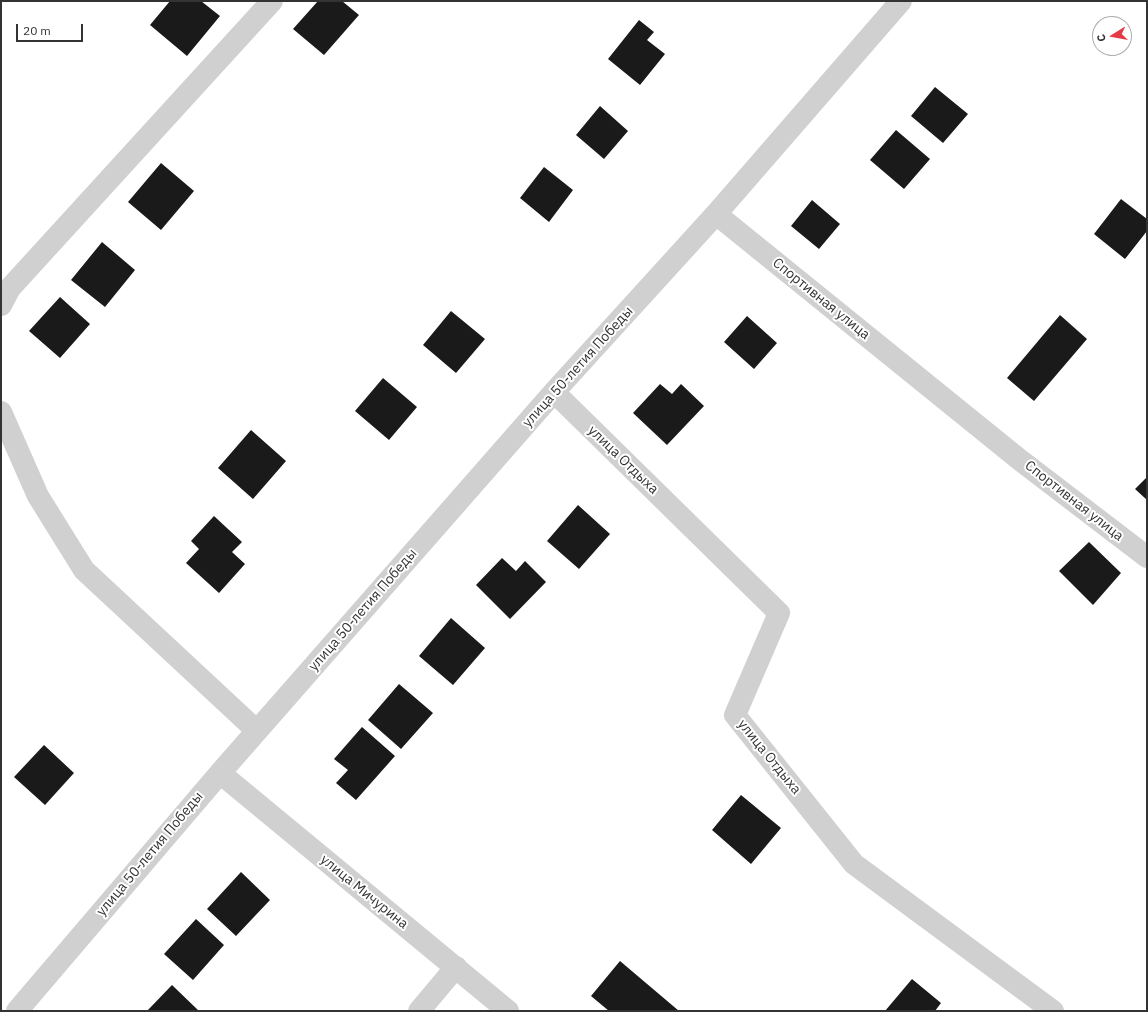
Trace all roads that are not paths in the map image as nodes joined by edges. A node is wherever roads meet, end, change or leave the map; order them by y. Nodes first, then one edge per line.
1 (272, 1) edge
2 (900, 1) edge
3 (716, 214) junction
4 (1, 305) edge
5 (554, 392) junction
6 (1, 412) edge
7 (1147, 557) edge
8 (257, 731) junction
9 (220, 773) junction
10 (456, 967) junction
11 (17, 1011) edge
12 (419, 1011) edge
13 (508, 1011) edge
14 (1053, 1011) edge

1 - 4 street
2 - 3 street
3 - 5 street, улица 50-летия Победы
3 - 7 street, Спортивная улица
5 - 8 street, улица 50-летия Победы
5 - 14 street, улица Отдыха
6 - 8 street
8 - 9 street, улица 50-летия Победы
9 - 10 street, улица Мичурина
9 - 11 street, улица 50-летия Победы
10 - 12 street
10 - 13 street, улица Мичурина

